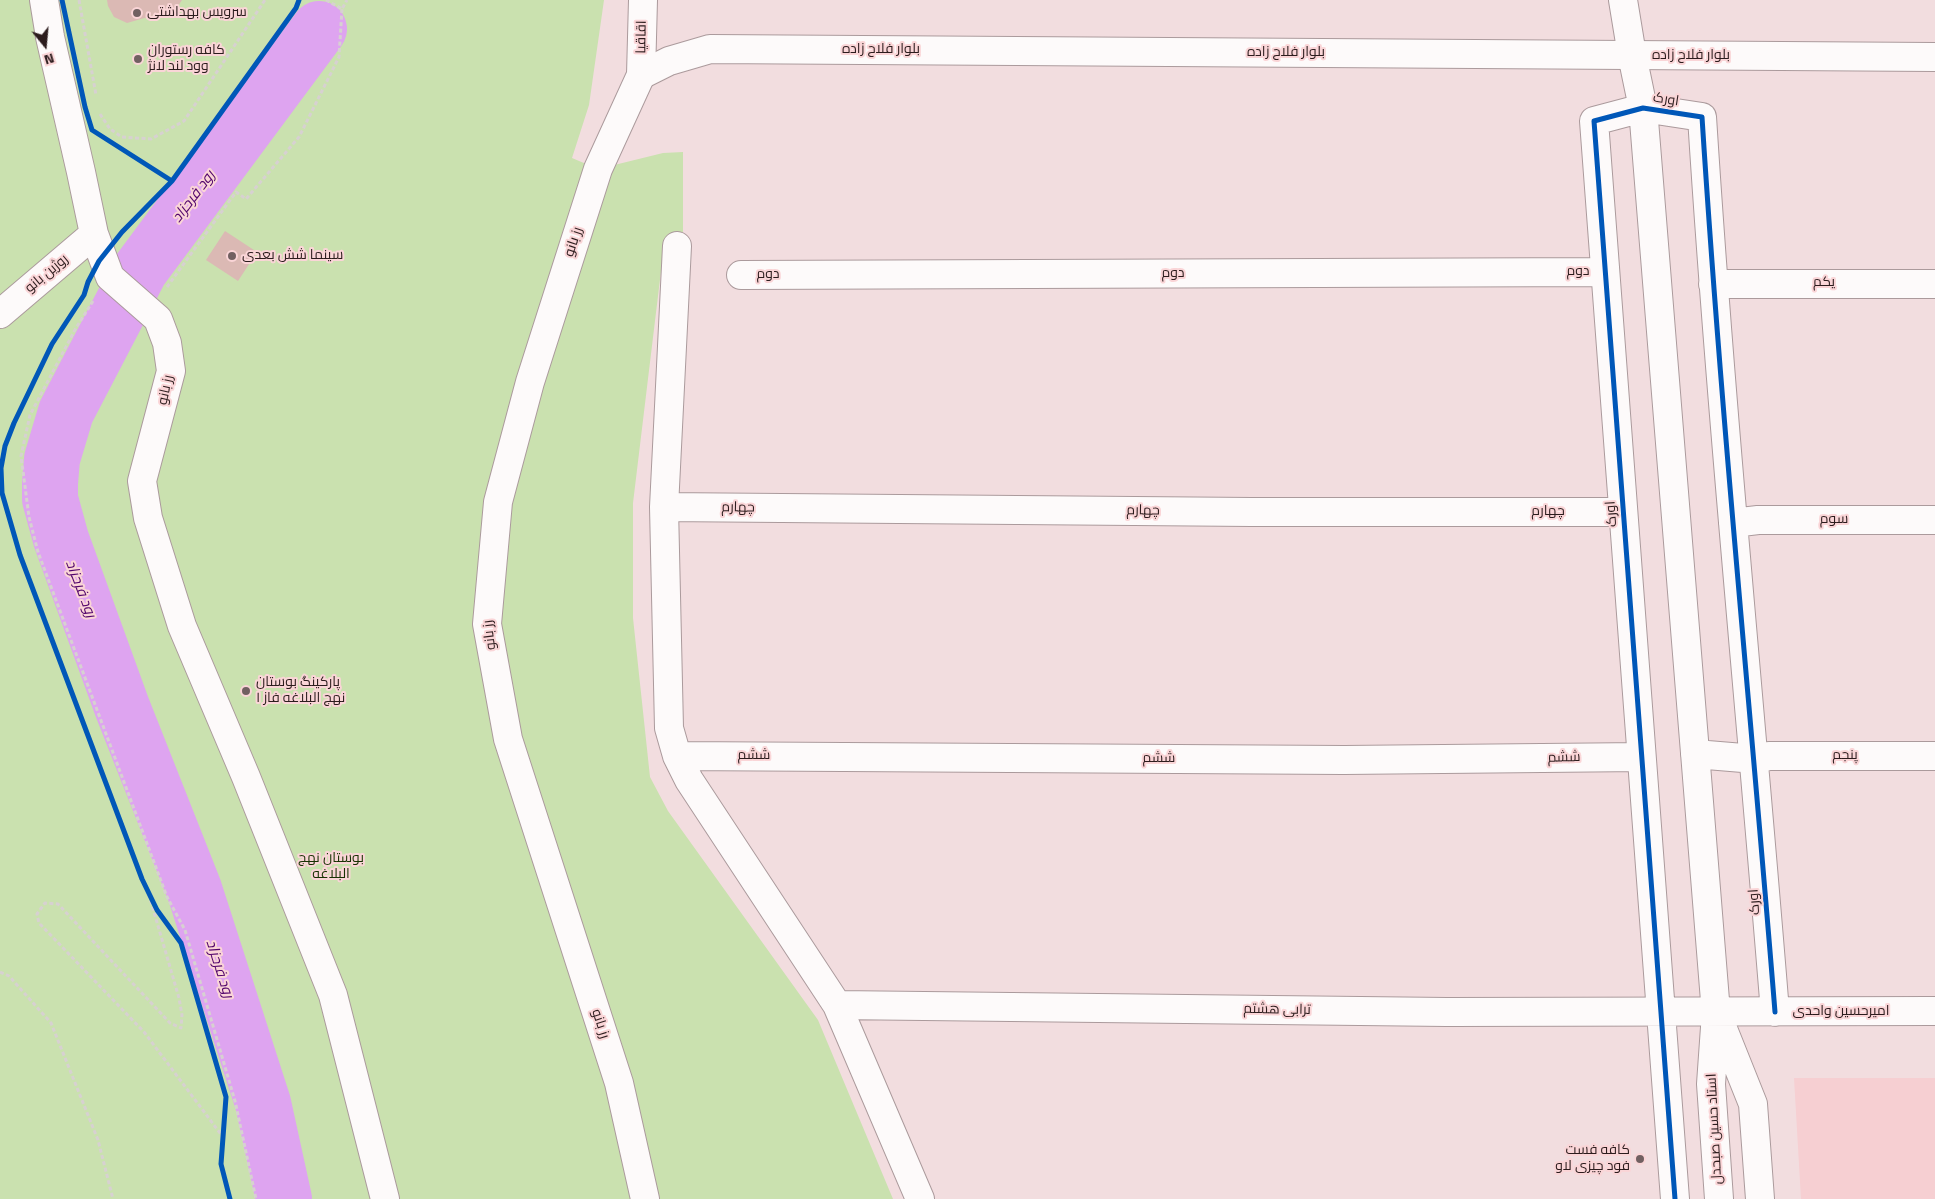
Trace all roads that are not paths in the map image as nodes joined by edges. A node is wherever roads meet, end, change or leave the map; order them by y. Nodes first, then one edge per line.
1 (44, 0) edge
2 (643, 0) edge
3 (1623, 0) edge
4 (1632, 55) junction
5 (1935, 57) edge
6 (642, 75) junction
7 (1643, 108) junction
8 (94, 234) junction
9 (677, 246) dead end
10 (1605, 272) junction
11 (741, 275) dead end
12 (1713, 284) junction
13 (1935, 284) edge
14 (0, 314) edge
15 (664, 507) junction
16 (1623, 512) junction
17 (1935, 520) edge
18 (1733, 523) junction
19 (1695, 754) junction
20 (676, 756) junction
21 (1935, 756) edge
22 (1641, 757) junction
23 (1755, 759) junction
24 (837, 1005) junction
25 (1774, 1012) junction
26 (1935, 1012) edge
27 (1661, 1013) junction
28 (1716, 1013) junction
29 (385, 1199) edge
30 (645, 1199) edge
31 (920, 1199) edge
32 (1675, 1199) edge
33 (1719, 1199) edge
34 (1760, 1199) edge

1 - 8 street
2 - 6 street, اقاقیا
3 - 4 street, اورک
4 - 5 street, بلوار فلاح زاده
4 - 6 street, بلوار فلاح زاده
4 - 7 street, اورک
6 - 30 street, رز بانو
7 - 10 street, اورک
7 - 12 street, اورک
7 - 19 street, اورک
8 - 14 street, روژین بانو
8 - 29 street, رز بانو
9 - 15 street
10 - 11 street, دوم
10 - 16 street, اورک
12 - 13 street, یکم
12 - 18 street, اورک
15 - 16 street, چهارم
15 - 20 street
16 - 22 street, اورک
17 - 18 street, سوم
18 - 23 street, اورک
19 - 23 street, پنجم
19 - 28 street, اورک
20 - 22 street, ششم
20 - 24 street
21 - 23 street, پنجم
22 - 27 street, اورک
23 - 25 street, اورک
24 - 27 street, ترابی هشتم
24 - 31 street
25 - 26 street, امیرحسین واحدی
25 - 28 street, امیرحسین واحدی
27 - 28 street, ترابی هشتم
27 - 32 street, اورک
28 - 33 street, استاد حسین صبحدل
28 - 34 street, استاد حسین صبحدل

